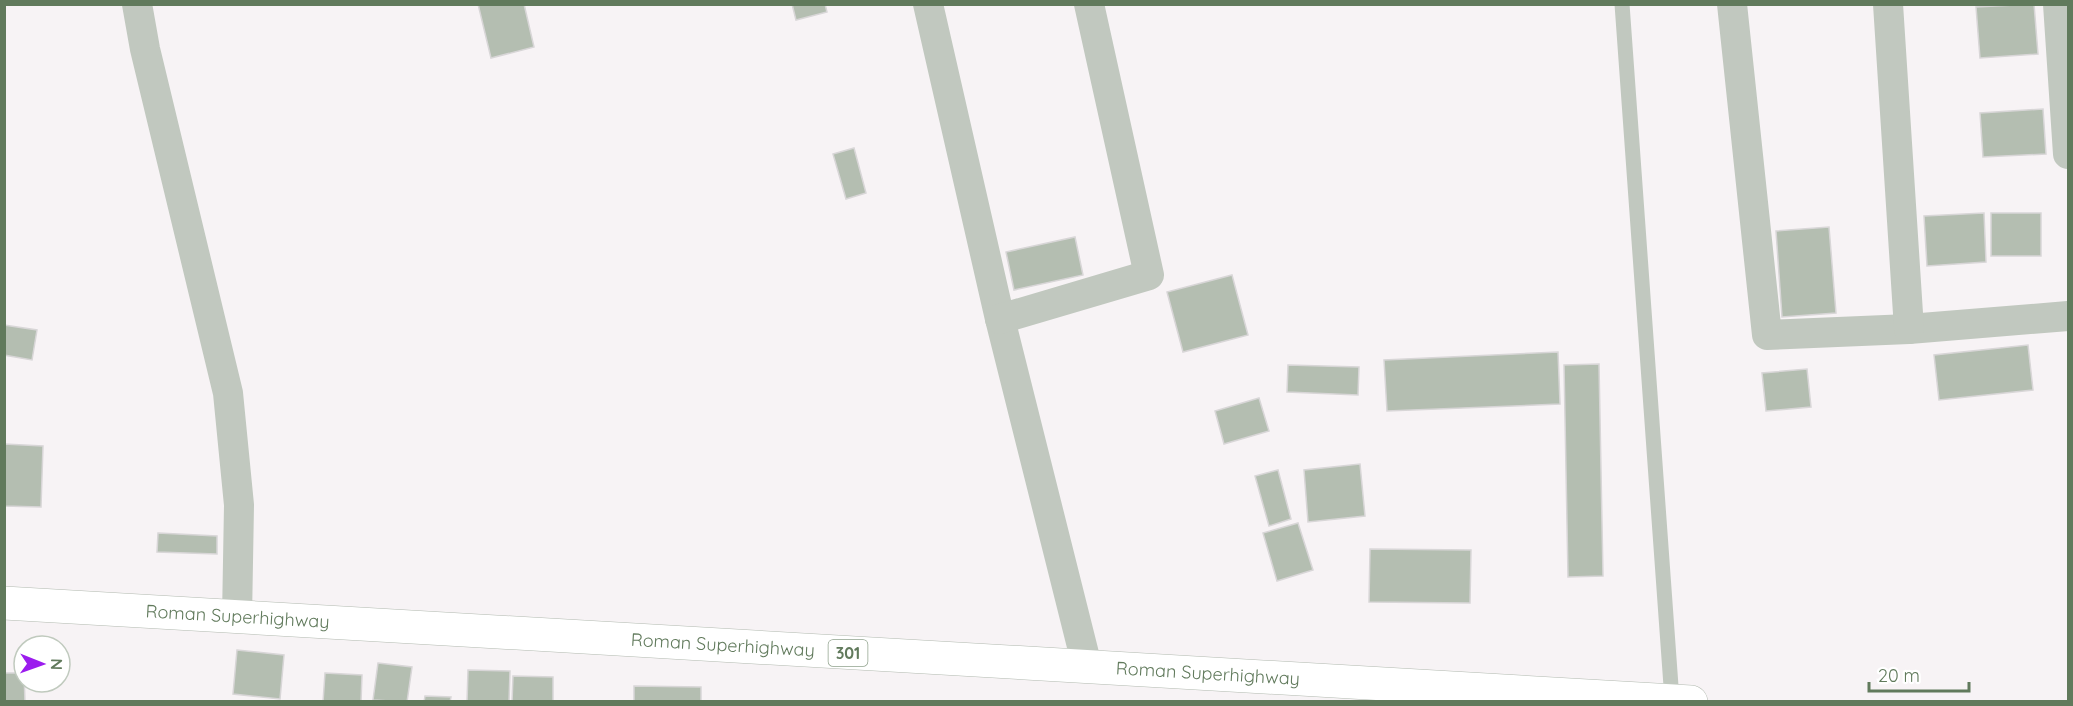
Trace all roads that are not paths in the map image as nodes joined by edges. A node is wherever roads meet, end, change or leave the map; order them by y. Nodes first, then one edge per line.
1 (137, 4) edge
2 (928, 4) edge
3 (1089, 4) edge
4 (1622, 4) edge
5 (1732, 4) edge
6 (1888, 4) edge
7 (2058, 4) edge
8 (2068, 154) edge
9 (2068, 316) edge
10 (1000, 319) junction
11 (1909, 329) junction
12 (4, 603) edge
13 (237, 618) junction
14 (1087, 666) junction
15 (1682, 701) edge

1 - 13 street
2 - 10 street
3 - 10 street
4 - 15 lane
5 - 11 street
6 - 11 street
7 - 8 street
9 - 11 street
10 - 14 street
12 - 13 main road, Roman Superhighway / 301
13 - 14 main road, Roman Superhighway / 301
14 - 15 main road, Roman Superhighway / 301

